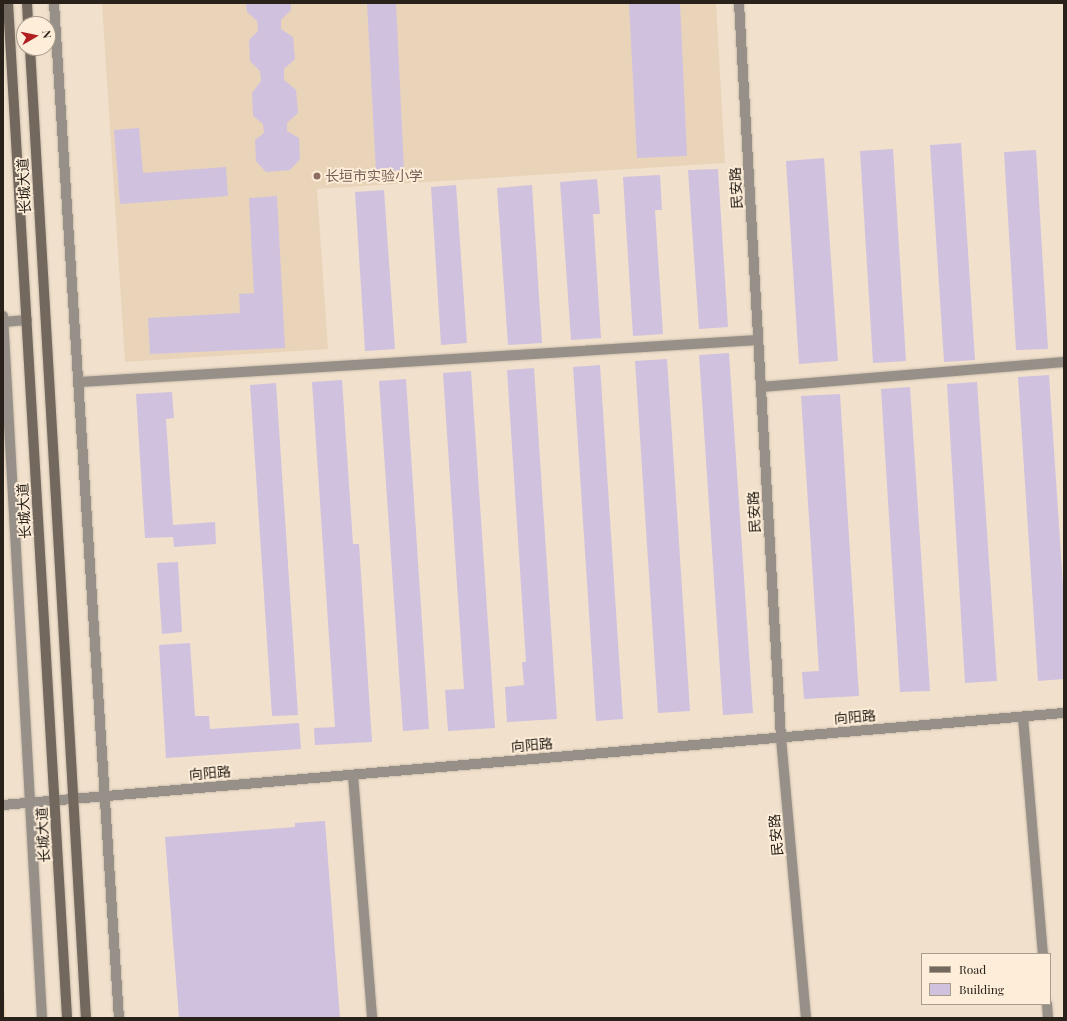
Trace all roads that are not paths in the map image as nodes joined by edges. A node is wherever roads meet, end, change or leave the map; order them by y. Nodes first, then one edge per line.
1 (8, 3) edge
2 (27, 3) edge
3 (54, 3) edge
4 (739, 3) edge
5 (28, 16) edge
6 (30, 56) edge
7 (3, 316) edge
8 (27, 320) junction
9 (3, 322) edge
10 (758, 340) junction
11 (1064, 362) edge
12 (80, 382) junction
13 (761, 387) junction
14 (1064, 713) edge
15 (1023, 717) junction
16 (781, 738) junction
17 (353, 775) junction
18 (107, 796) junction
19 (74, 799) junction
20 (55, 801) junction
21 (30, 803) junction
22 (3, 805) edge
23 (1043, 953) edge
24 (1047, 1005) edge
25 (42, 1018) edge
26 (68, 1018) edge
27 (86, 1018) edge
28 (119, 1018) edge
29 (372, 1018) edge
30 (806, 1018) edge
31 (1048, 1018) edge

1 - 8 main road, 长城大道
2 - 5 main road
3 - 12 street
4 - 10 street, 民安路
6 - 19 main road, 长城大道
7 - 9 street
8 - 9 street
8 - 20 main road, 长城大道
9 - 21 street
10 - 12 street
10 - 13 street, 民安路
11 - 13 street
12 - 18 street
13 - 16 street, 民安路
14 - 15 street, 向阳路
15 - 16 street, 向阳路
15 - 23 street
16 - 17 street, 向阳路
16 - 30 street, 民安路
17 - 18 street, 向阳路
17 - 29 street
18 - 19 street, 向阳路
18 - 28 street
19 - 20 street, 向阳路
19 - 27 main road, 长城大道
20 - 21 street, 向阳路
20 - 26 main road, 长城大道
21 - 22 street, 向阳路
21 - 25 street
24 - 31 street

